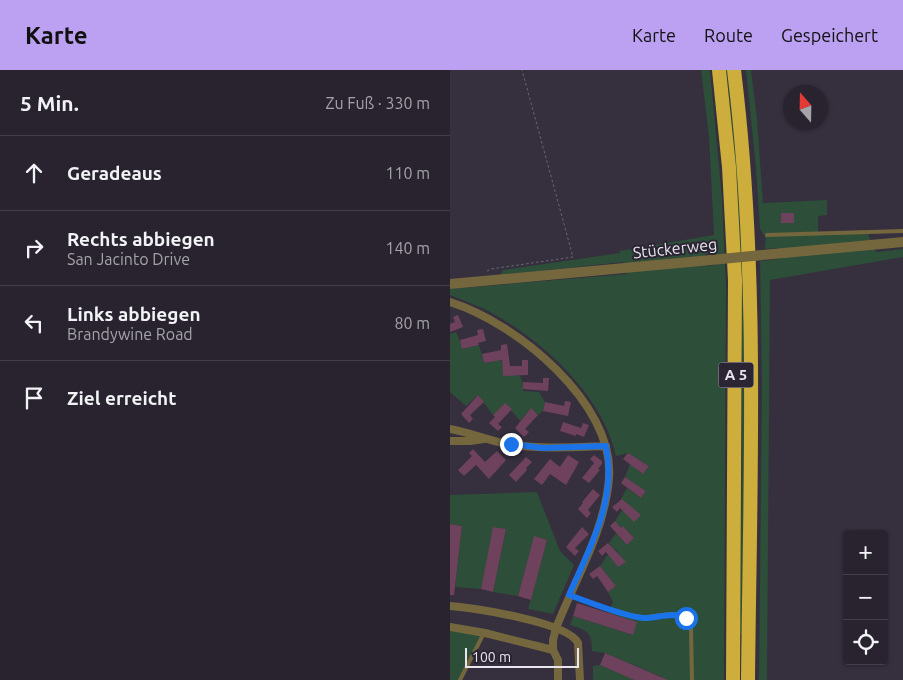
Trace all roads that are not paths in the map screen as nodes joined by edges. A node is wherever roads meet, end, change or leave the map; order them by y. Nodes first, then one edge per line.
1 (719, 70) edge
2 (734, 70) edge
3 (903, 231) edge
4 (767, 235) dead end
5 (903, 242) edge
6 (450, 284) edge
7 (450, 302) edge
8 (450, 429) edge
9 (486, 439) junction
10 (450, 441) edge
11 (606, 446) junction
12 (569, 595) junction
13 (450, 606) edge
14 (450, 627) edge
15 (556, 628) junction
16 (485, 632) junction
17 (552, 650) junction
18 (460, 680) edge
19 (558, 680) edge
20 (580, 680) edge
21 (692, 680) edge
22 (734, 680) edge
23 (748, 680) edge

1 - 22 highway, A 5
2 - 23 highway, A 5
3 - 4 lane
5 - 6 street, Stückerweg, bridge
7 - 11 street
8 - 9 street
9 - 10 street
9 - 11 street
11 - 12 street
12 - 15 street
12 - 21 lane
13 - 15 street
14 - 16 street
15 - 17 street
15 - 20 street
16 - 17 street
16 - 18 lane
17 - 19 street

